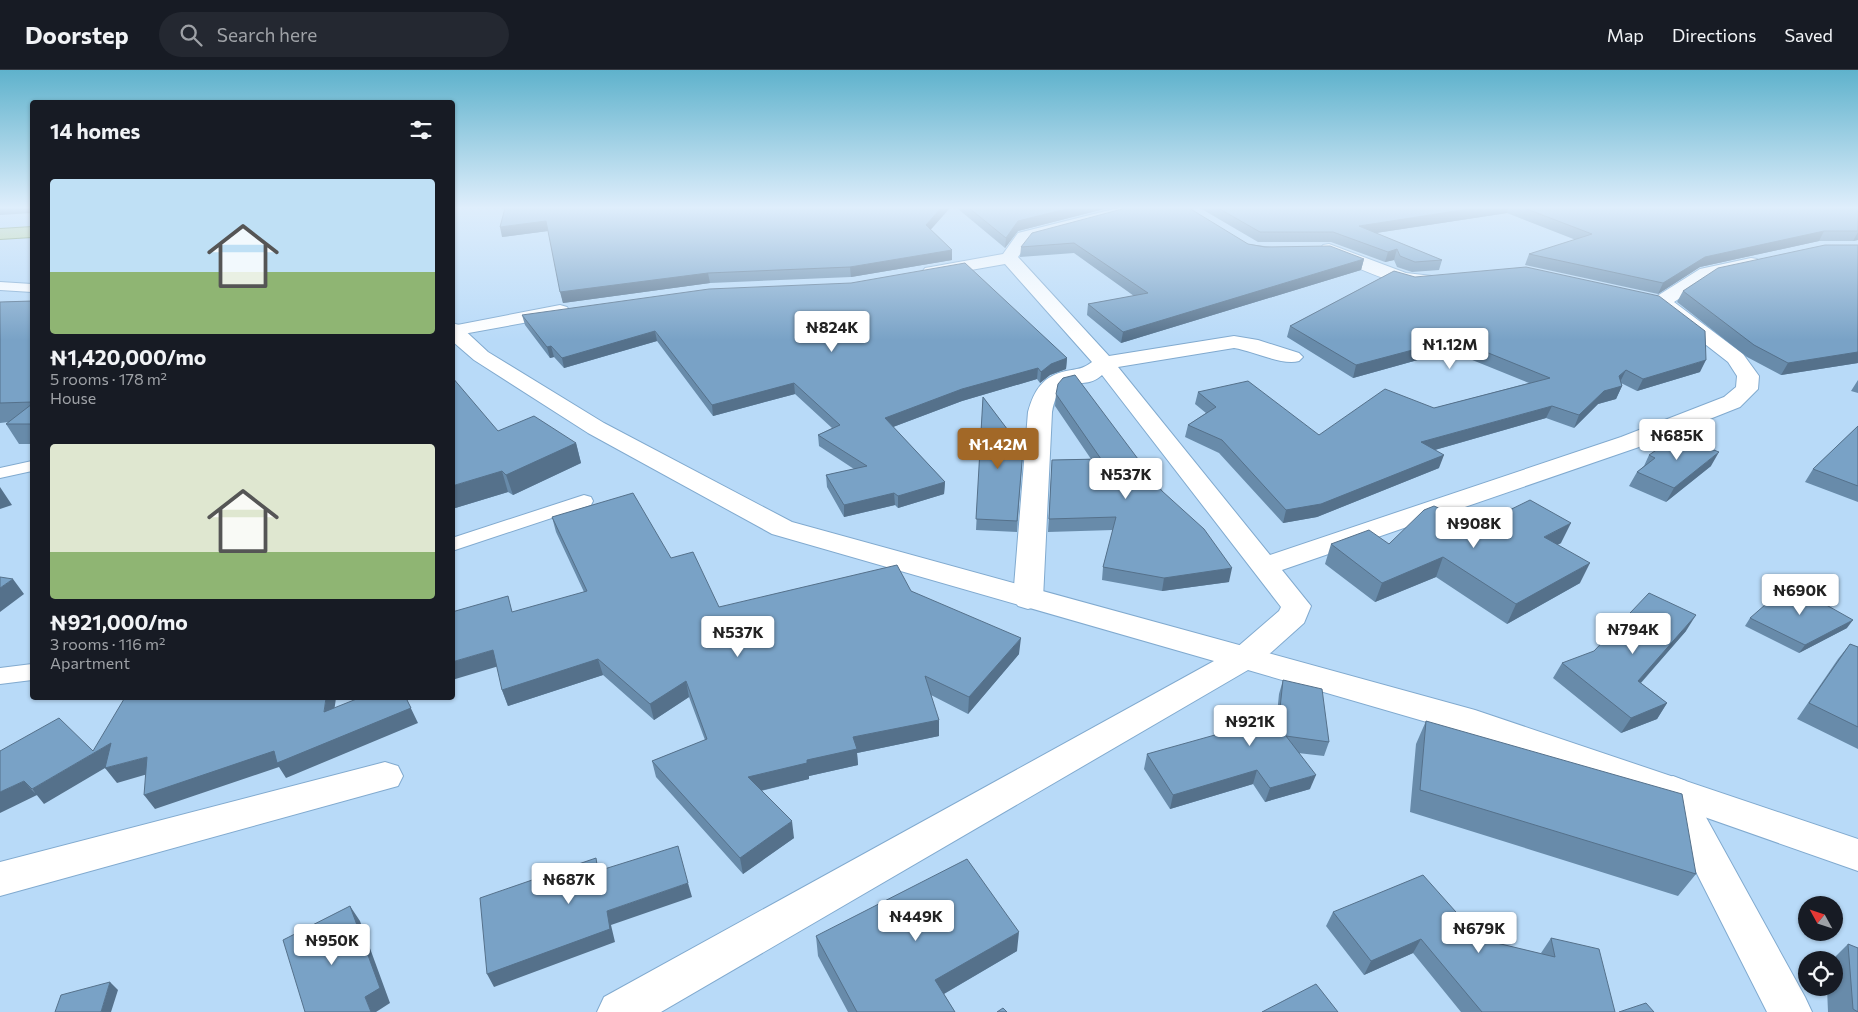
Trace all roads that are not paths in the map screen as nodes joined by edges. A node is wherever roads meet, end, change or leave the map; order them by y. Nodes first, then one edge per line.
1 (1013, 252) edge
2 (1337, 252) edge
3 (1009, 258) junction
4 (1772, 258) edge
5 (916, 274) edge
6 (1440, 278) edge
7 (0, 286) edge
8 (30, 288) edge
9 (578, 309) edge
10 (455, 330) edge
11 (455, 331) edge
12 (1292, 357) dead end
13 (1104, 363) junction
14 (30, 466) edge
15 (0, 473) edge
16 (584, 501) dead end
17 (455, 544) edge
18 (1264, 567) junction
19 (1028, 598) junction
20 (1246, 657) junction
21 (30, 672) edge
22 (0, 676) edge
23 (385, 776) dead end
24 (1673, 791) junction
25 (1858, 855) edge
26 (0, 879) edge
27 (619, 1012) edge
28 (1790, 1012) edge

1 - 3 street
2 - 6 street
3 - 5 street
3 - 13 street
4 - 18 street
7 - 8 lane
9 - 10 street
11 - 19 street
12 - 13 street
13 - 18 street
13 - 19 street
14 - 15 lane
16 - 17 lane
18 - 20 street
19 - 20 street
20 - 24 street
20 - 27 street
21 - 22 lane
23 - 26 street
24 - 25 street
24 - 28 street

